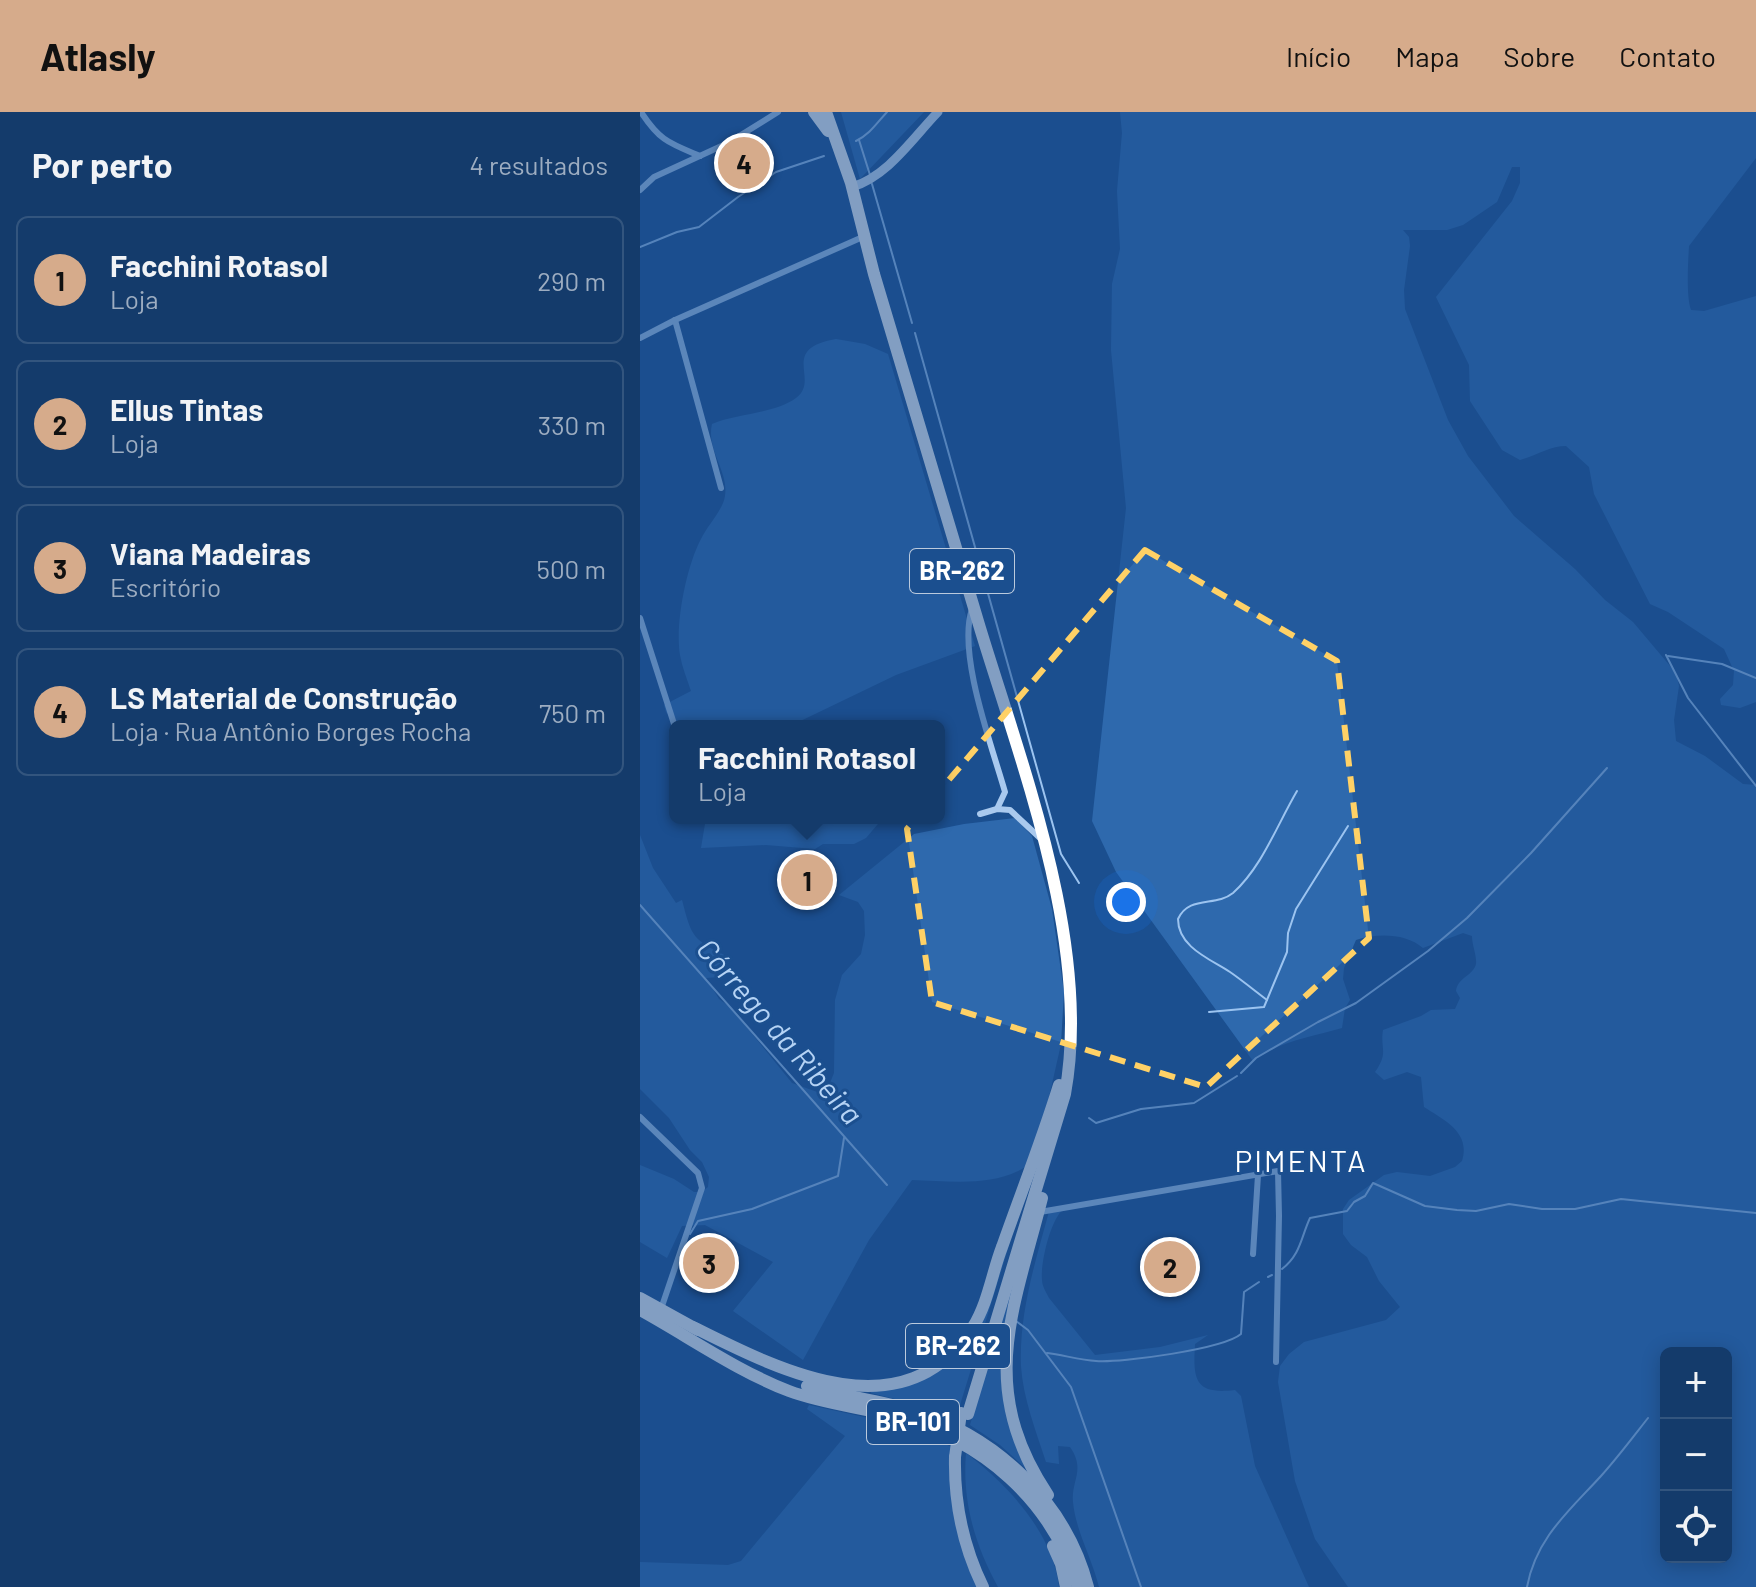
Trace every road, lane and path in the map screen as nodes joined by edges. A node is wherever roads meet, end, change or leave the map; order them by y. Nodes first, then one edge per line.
1 (641, 112) edge
2 (778, 112) edge
3 (814, 112) edge
4 (829, 112) edge
5 (938, 112) edge
6 (837, 147) junction
7 (700, 156) junction
8 (851, 185) junction
9 (640, 190) edge
10 (865, 236) junction
11 (675, 320) junction
12 (640, 338) edge
13 (721, 488) dead end
14 (973, 606) junction
15 (640, 618) edge
16 (673, 720) edge
17 (997, 809) junction
18 (980, 814) dead end
19 (1043, 840) junction
20 (1071, 1012) junction
21 (1071, 1047) junction
22 (1061, 1079) junction
23 (640, 1117) edge
24 (1258, 1175) junction
25 (1038, 1213) junction
26 (1253, 1254) dead end
27 (640, 1298) edge
28 (661, 1309) junction
29 (640, 1310) edge
30 (693, 1327) junction
31 (1276, 1362) dead end
32 (965, 1413) junction
33 (983, 1456) junction
34 (958, 1458) junction
35 (1080, 1562) junction
36 (983, 1587) edge
37 (992, 1587) edge
38 (1066, 1587) edge
39 (1078, 1587) edge
40 (1088, 1587) edge

1 - 7 street
2 - 7 street
3 - 6 highway
4 - 6 highway, BR-262
4 - 8 highway
5 - 8 street
6 - 8 highway, BR-262
7 - 9 street
8 - 10 highway, BR-262
10 - 11 street
10 - 14 highway, BR-262
11 - 12 street
11 - 13 street
14 - 17 street
14 - 19 highway, BR-262
15 - 16 street
17 - 18 street
17 - 19 street
19 - 20 highway, BR-262
20 - 21 highway, BR-262
20 - 22 highway, BR-262
21 - 25 highway, BR-262
21 - 32 highway, BR-262
22 - 30 highway, BR-262
22 - 32 highway, BR-262
23 - 28 street
24 - 25 street
24 - 26 street
24 - 31 street
25 - 35 highway, BR-262
27 - 28 highway, BR-101
28 - 30 highway, BR-101
29 - 33 highway, BR-101
30 - 35 highway, BR-101
32 - 34 highway, BR-262, bridge
33 - 38 highway
33 - 39 highway, BR-101
34 - 36 highway, BR-262
34 - 37 highway, BR-262
35 - 40 highway, BR-101

